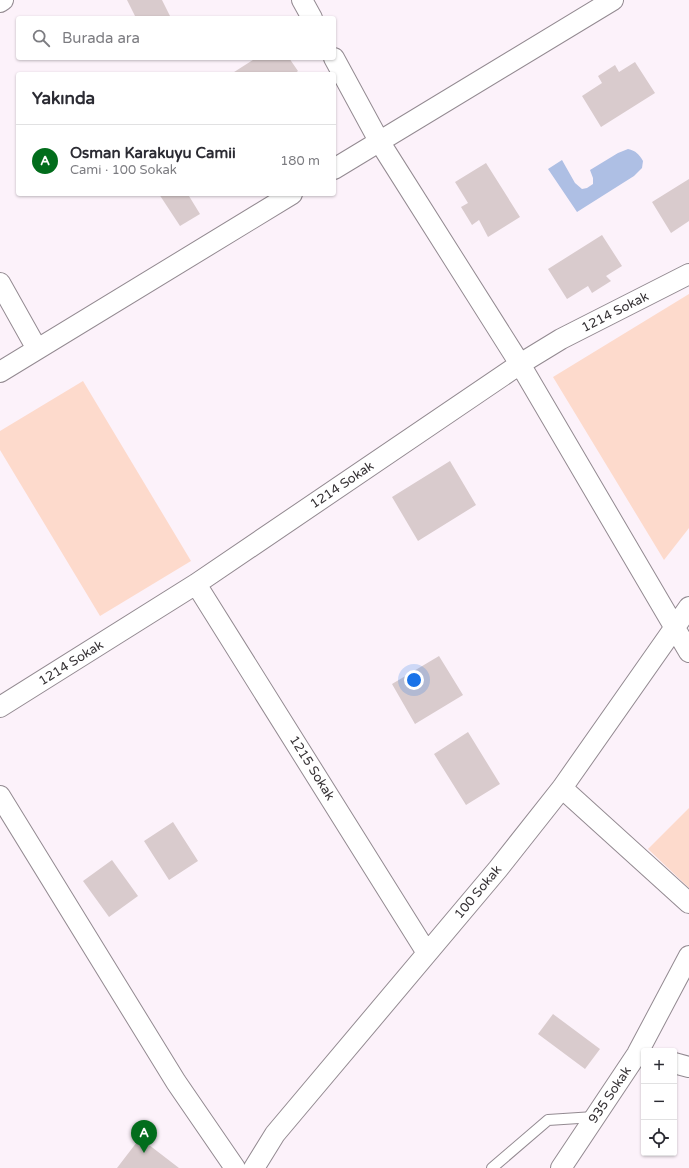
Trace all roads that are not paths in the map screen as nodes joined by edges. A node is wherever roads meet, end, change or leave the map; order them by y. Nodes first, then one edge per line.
1 (3, 0) edge
2 (302, 0) edge
3 (613, 0) edge
4 (0, 2) edge
5 (311, 16) edge
6 (335, 60) edge
7 (379, 141) junction
8 (336, 168) edge
9 (289, 196) edge
10 (689, 274) edge
11 (0, 283) edge
12 (37, 349) junction
13 (520, 364) junction
14 (0, 372) edge
15 (196, 584) junction
16 (689, 606) edge
17 (675, 627) junction
18 (689, 652) edge
19 (0, 707) edge
20 (562, 788) junction
21 (0, 796) edge
22 (689, 903) edge
23 (427, 953) junction
24 (689, 956) edge
25 (644, 1048) edge
26 (641, 1055) edge
27 (677, 1064) edge
28 (689, 1067) edge
29 (594, 1117) junction
30 (235, 1168) edge
31 (254, 1168) edge
32 (492, 1168) edge
33 (562, 1168) edge

1 - 4 street
2 - 5 street
3 - 7 street
6 - 7 street
7 - 8 street
7 - 13 street
9 - 12 street
10 - 13 street, 1214 Sokak
11 - 12 street
12 - 14 street
13 - 15 street, 1214 Sokak
13 - 17 street
15 - 19 street, 1214 Sokak
15 - 23 street, 1215 Sokak
16 - 17 street, 100 Sokak
17 - 18 street
17 - 20 street, 100 Sokak
20 - 22 street
20 - 23 street, 100 Sokak
21 - 30 street
23 - 31 street, 100 Sokak
24 - 25 street, 935 Sokak
26 - 29 street, 935 Sokak
27 - 28 street
29 - 32 lane
29 - 33 street, 935 Sokak

